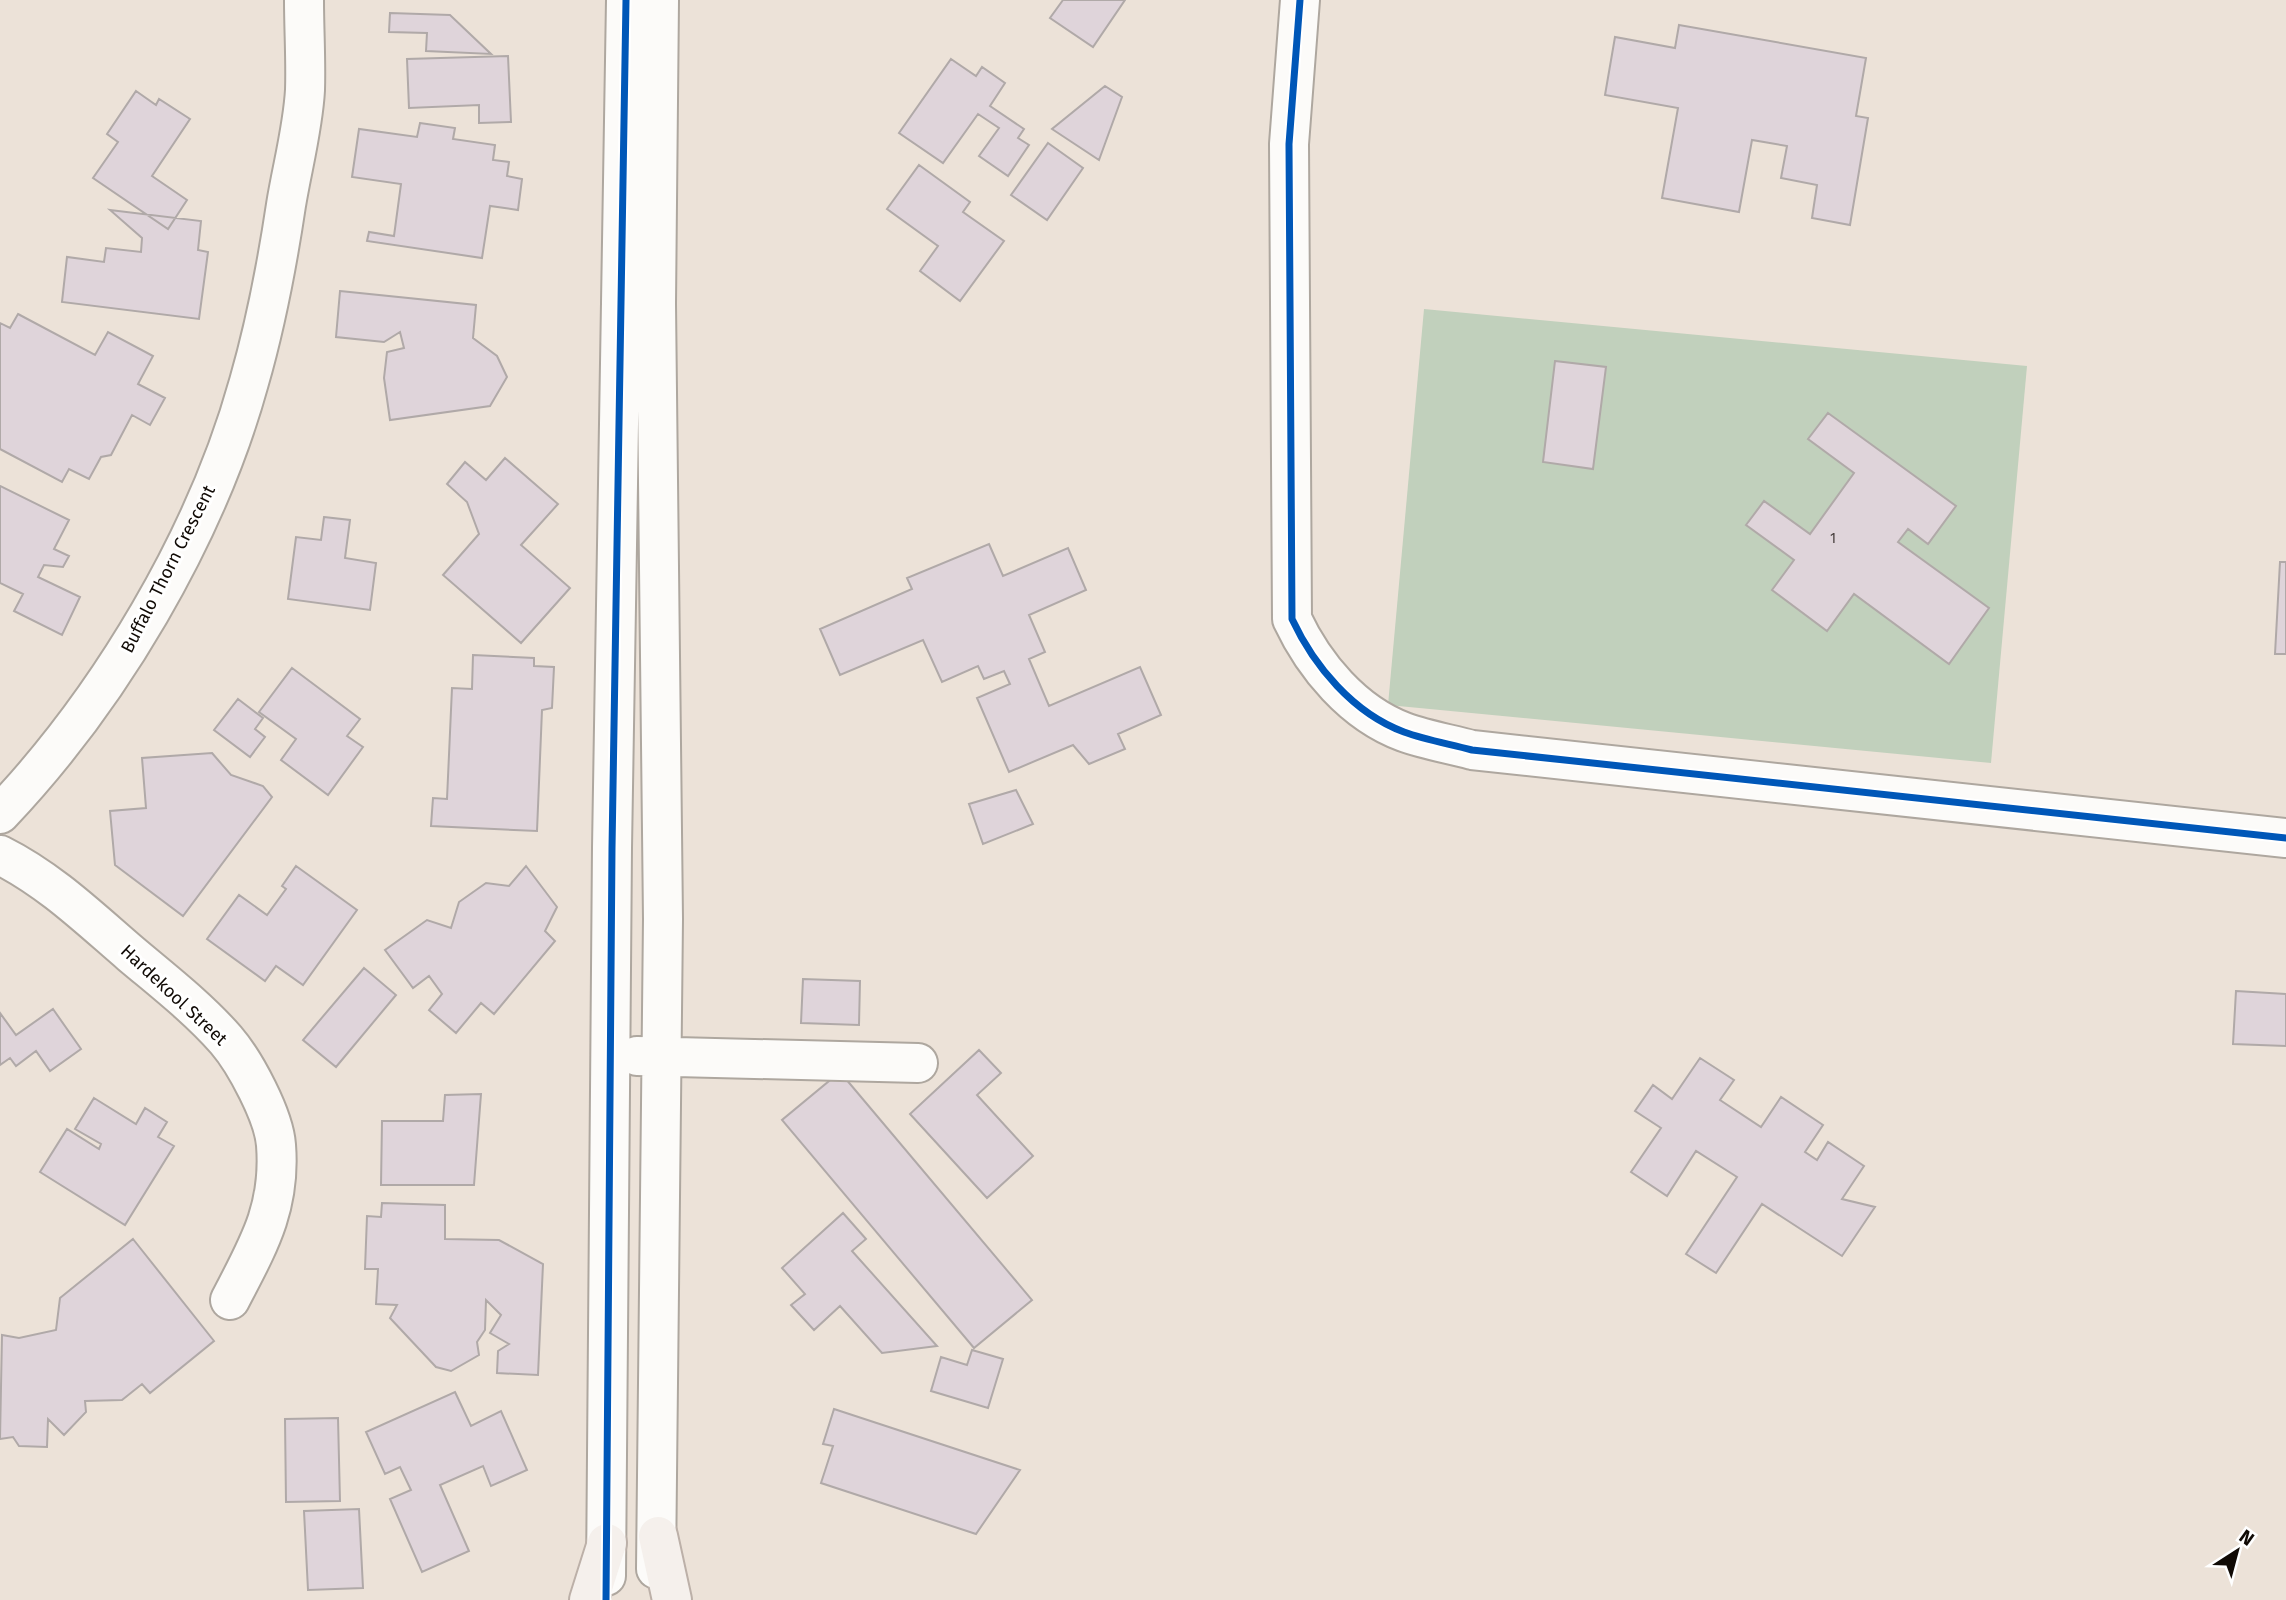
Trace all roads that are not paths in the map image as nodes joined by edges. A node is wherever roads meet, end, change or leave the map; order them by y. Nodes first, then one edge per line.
1 (304, 0) edge
2 (626, 0) edge
3 (659, 0) edge
4 (1300, 0) edge
5 (0, 814) edge
6 (2286, 838) edge
7 (663, 846) junction
8 (612, 848) junction
9 (0, 855) edge
10 (610, 1056) junction
11 (662, 1056) junction
12 (918, 1063) dead end
13 (230, 1300) dead end
14 (657, 1536) junction
15 (607, 1543) junction
16 (589, 1600) edge
17 (606, 1600) edge
18 (657, 1600) edge
19 (672, 1600) edge

1 - 5 street, Buffalo Thorn Crescent
2 - 8 street
3 - 7 street
4 - 6 street
7 - 8 street
7 - 11 street
8 - 10 street
9 - 13 street, Hardekool Street
10 - 11 street
10 - 15 street
11 - 12 street
11 - 14 street
14 - 18 street
14 - 19 main road
15 - 16 main road
15 - 17 street

